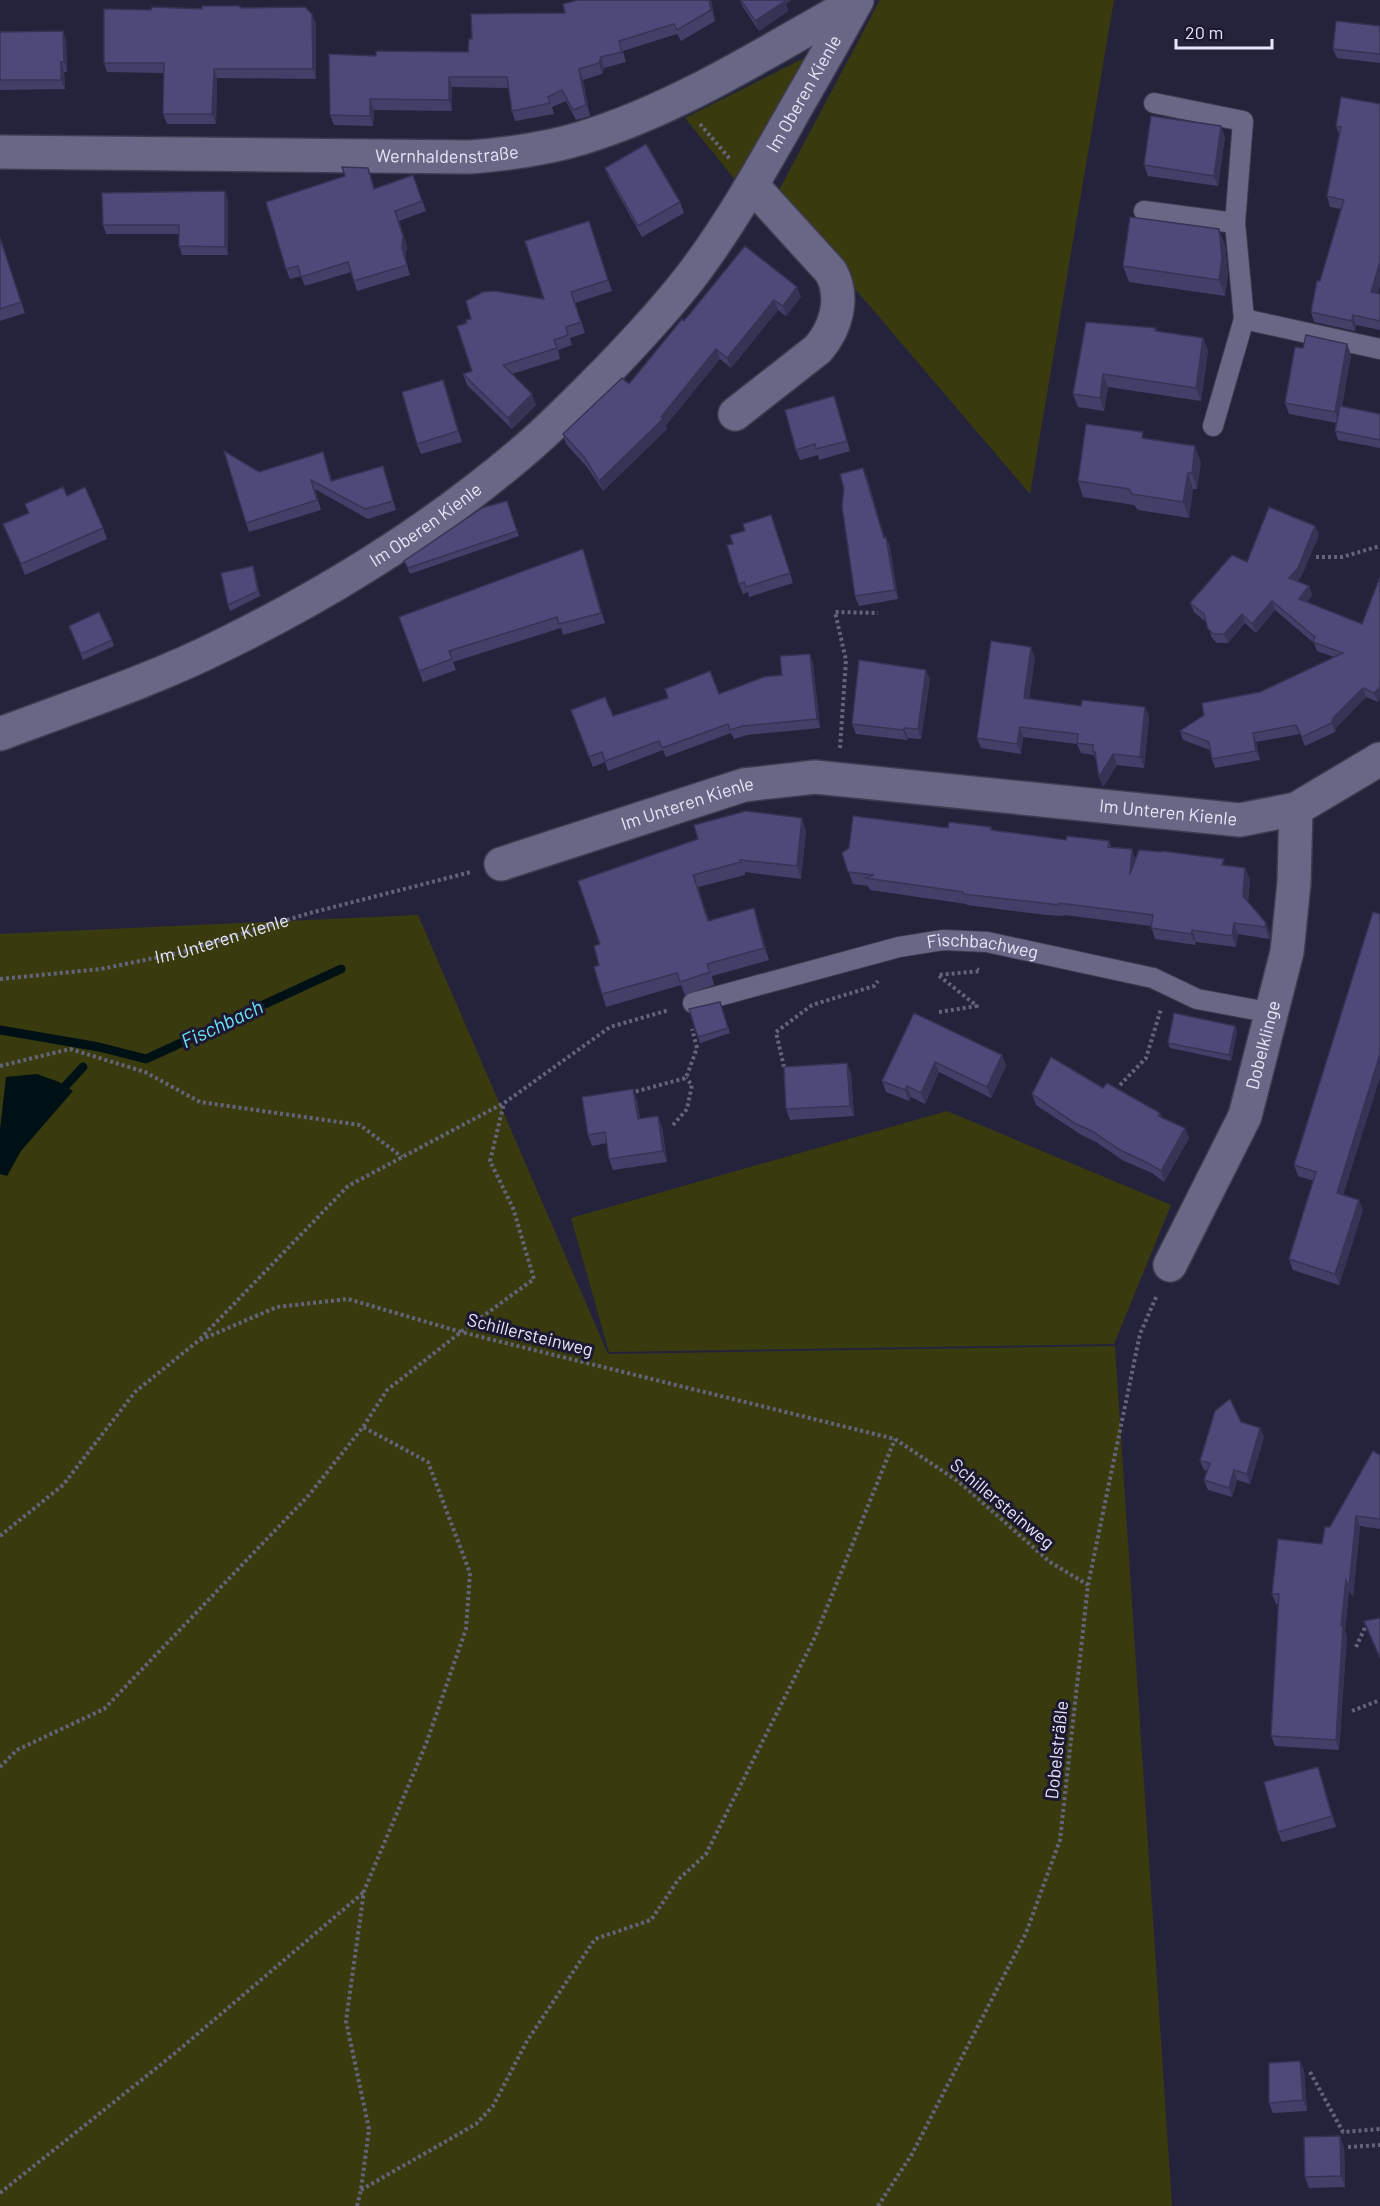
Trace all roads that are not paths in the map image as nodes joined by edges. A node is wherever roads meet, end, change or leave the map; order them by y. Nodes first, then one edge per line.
1 (857, 1) edge
2 (1154, 103) dead end
3 (0, 152) edge
4 (752, 185) junction
5 (1144, 211) dead end
6 (1235, 223) junction
7 (1244, 319) junction
8 (1380, 349) edge
9 (735, 414) dead end
10 (1213, 426) dead end
11 (0, 734) edge
12 (1380, 759) edge
13 (1296, 809) junction
14 (501, 864) road end
15 (693, 1003) road end
16 (1272, 1013) junction
17 (1170, 1265) road end

1 - 3 street, Wernhaldenstraße
1 - 4 street, Im Oberen Kienle
2 - 6 lane
4 - 9 street
4 - 11 street, Im Oberen Kienle
5 - 6 lane
6 - 7 lane
7 - 8 lane
7 - 10 lane
12 - 13 street, Im Unteren Kienle
13 - 14 street, Im Unteren Kienle
13 - 16 street, Dobelklinge
15 - 16 lane, Fischbachweg
16 - 17 street, Dobelklinge

